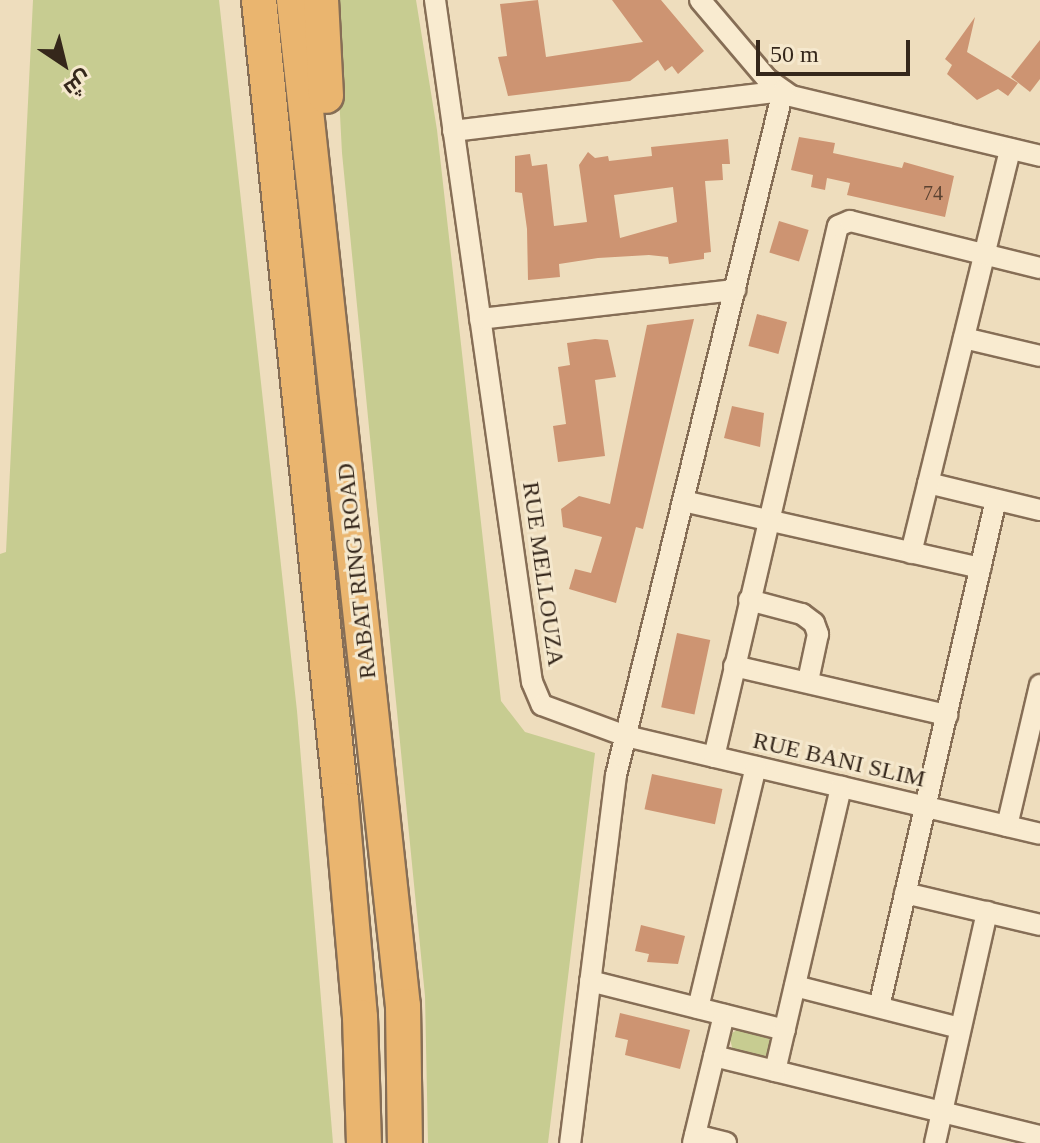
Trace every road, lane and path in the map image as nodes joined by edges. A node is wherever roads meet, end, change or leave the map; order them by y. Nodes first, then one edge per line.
1 (259, 0) edge
2 (294, 0) edge
3 (321, 0) edge
4 (435, 0) edge
5 (700, 0) edge
6 (783, 91) junction
7 (453, 131) junction
8 (1010, 149) junction
9 (1040, 156) edge
10 (984, 254) junction
11 (1040, 268) edge
12 (735, 290) junction
13 (480, 319) junction
14 (964, 338) junction
15 (331, 344) junction
16 (1040, 356) edge
17 (928, 483) junction
18 (996, 500) junction
19 (683, 501) junction
20 (1040, 510) edge
21 (767, 520) junction
22 (911, 553) junction
23 (981, 568) junction
24 (749, 600) junction
25 (734, 666) junction
26 (808, 681) junction
27 (1040, 685) edge
28 (947, 715) junction
29 (626, 736) junction
30 (714, 757) junction
31 (756, 767) junction
32 (841, 787) junction
33 (925, 807) junction
34 (1007, 826) junction
35 (1040, 834) edge
36 (905, 893) junction
37 (987, 912) junction
38 (1040, 925) edge
39 (590, 981) junction
40 (795, 986) junction
41 (879, 1007) junction
42 (698, 1008) junction
43 (724, 1015) junction
44 (960, 1028) junction
45 (785, 1030) junction
46 (714, 1056) junction
47 (775, 1071) junction
48 (942, 1112) junction
49 (694, 1139) edge
50 (1040, 1140) edge
51 (364, 1143) edge
52 (405, 1143) edge
53 (570, 1143) edge
54 (726, 1143) edge
55 (935, 1143) edge

1 - 51 highway, RABAT RING ROAD
2 - 15 highway, RABAT RING ROAD
3 - 15 highway
4 - 7 street, RUE MELLOUZA
5 - 6 street
6 - 7 street
6 - 8 street
6 - 12 street
7 - 13 street, RUE MELLOUZA
8 - 9 street
8 - 10 street
10 - 11 street
10 - 14 street
10 - 21 street
12 - 13 street
12 - 19 street
13 - 29 street, RUE MELLOUZA
14 - 16 street
14 - 17 street
15 - 52 highway, RABAT RING ROAD
17 - 18 street
17 - 22 street
18 - 20 street
18 - 23 street
19 - 21 street
19 - 29 street
21 - 22 street
21 - 24 street
22 - 23 street
23 - 28 street
24 - 25 street
24 - 26 street
25 - 26 street
25 - 30 street
26 - 28 street
27 - 34 street
28 - 33 street
29 - 30 street, RUE BANI SLIM
29 - 39 street
30 - 31 street, RUE BANI SLIM
31 - 32 street, RUE BANI SLIM
31 - 42 street
32 - 33 street, RUE BANI SLIM
32 - 40 street
33 - 34 street, RUE BANI SLIM
33 - 36 street
34 - 35 street, RUE BANI SLIM
36 - 37 street
36 - 41 street
37 - 38 street
37 - 44 street
39 - 42 street
39 - 53 street
40 - 41 street
40 - 45 street
41 - 44 street
42 - 43 street
43 - 45 street
43 - 46 street
44 - 48 street
45 - 47 street
46 - 47 street
46 - 49 street
47 - 48 street
48 - 50 street
48 - 55 street
49 - 54 street

